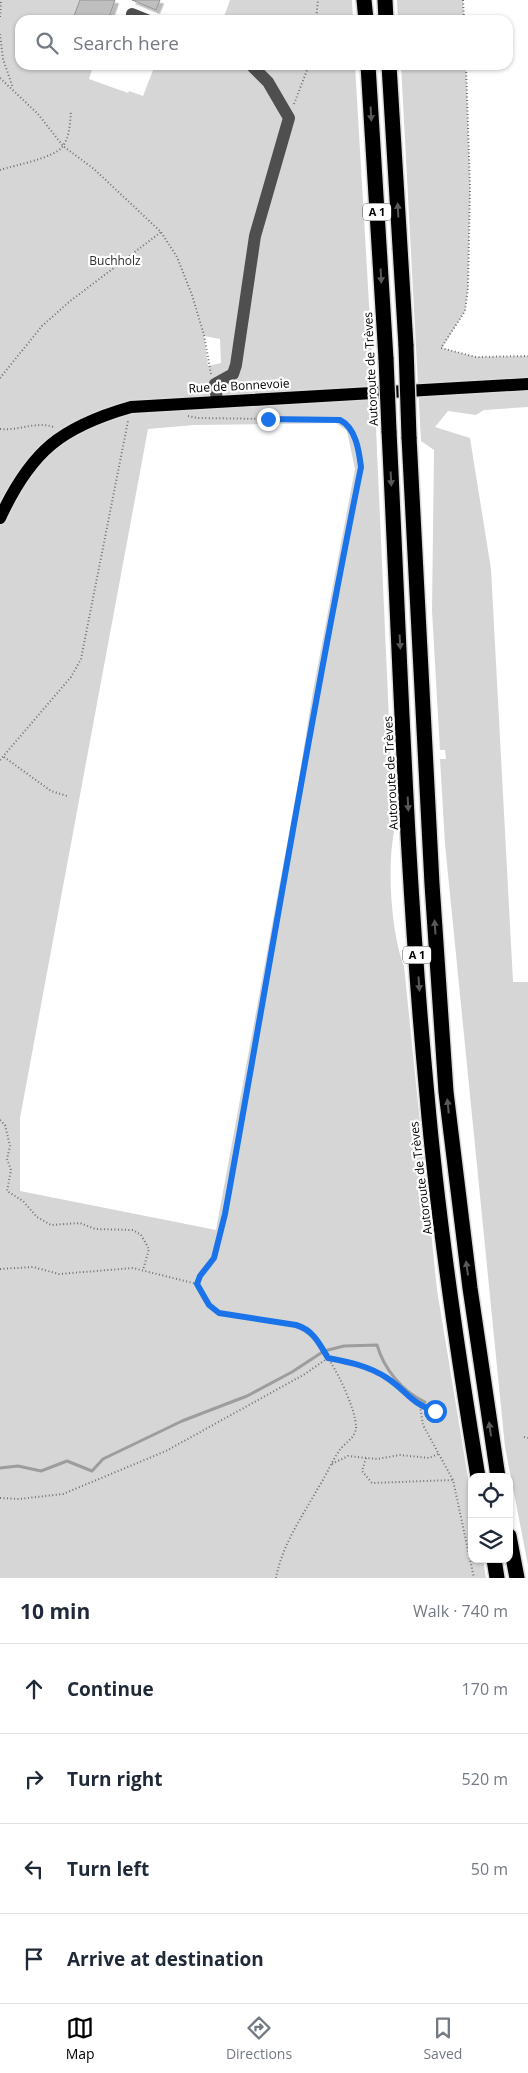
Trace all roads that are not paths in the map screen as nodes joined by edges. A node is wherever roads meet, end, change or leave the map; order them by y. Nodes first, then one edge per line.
1 (364, 0) edge
2 (385, 0) edge
3 (366, 15) edge
4 (386, 15) edge
5 (256, 70) edge
6 (368, 70) edge
7 (389, 70) edge
8 (528, 384) edge
9 (217, 402) junction
10 (0, 518) edge
11 (477, 1473) edge
12 (497, 1473) edge
13 (513, 1557) edge
14 (495, 1563) edge
15 (497, 1578) edge
16 (517, 1578) edge

1 - 3 highway
2 - 4 highway
5 - 9 lane
6 -> 11 highway, Autoroute de Trèves / A 1, bridge
12 -> 7 highway, A 1, bridge
8 - 9 main road, Rue de Bonnevoie
9 - 10 main road, Rue de Bonnevoie
13 - 16 highway
14 - 15 highway

